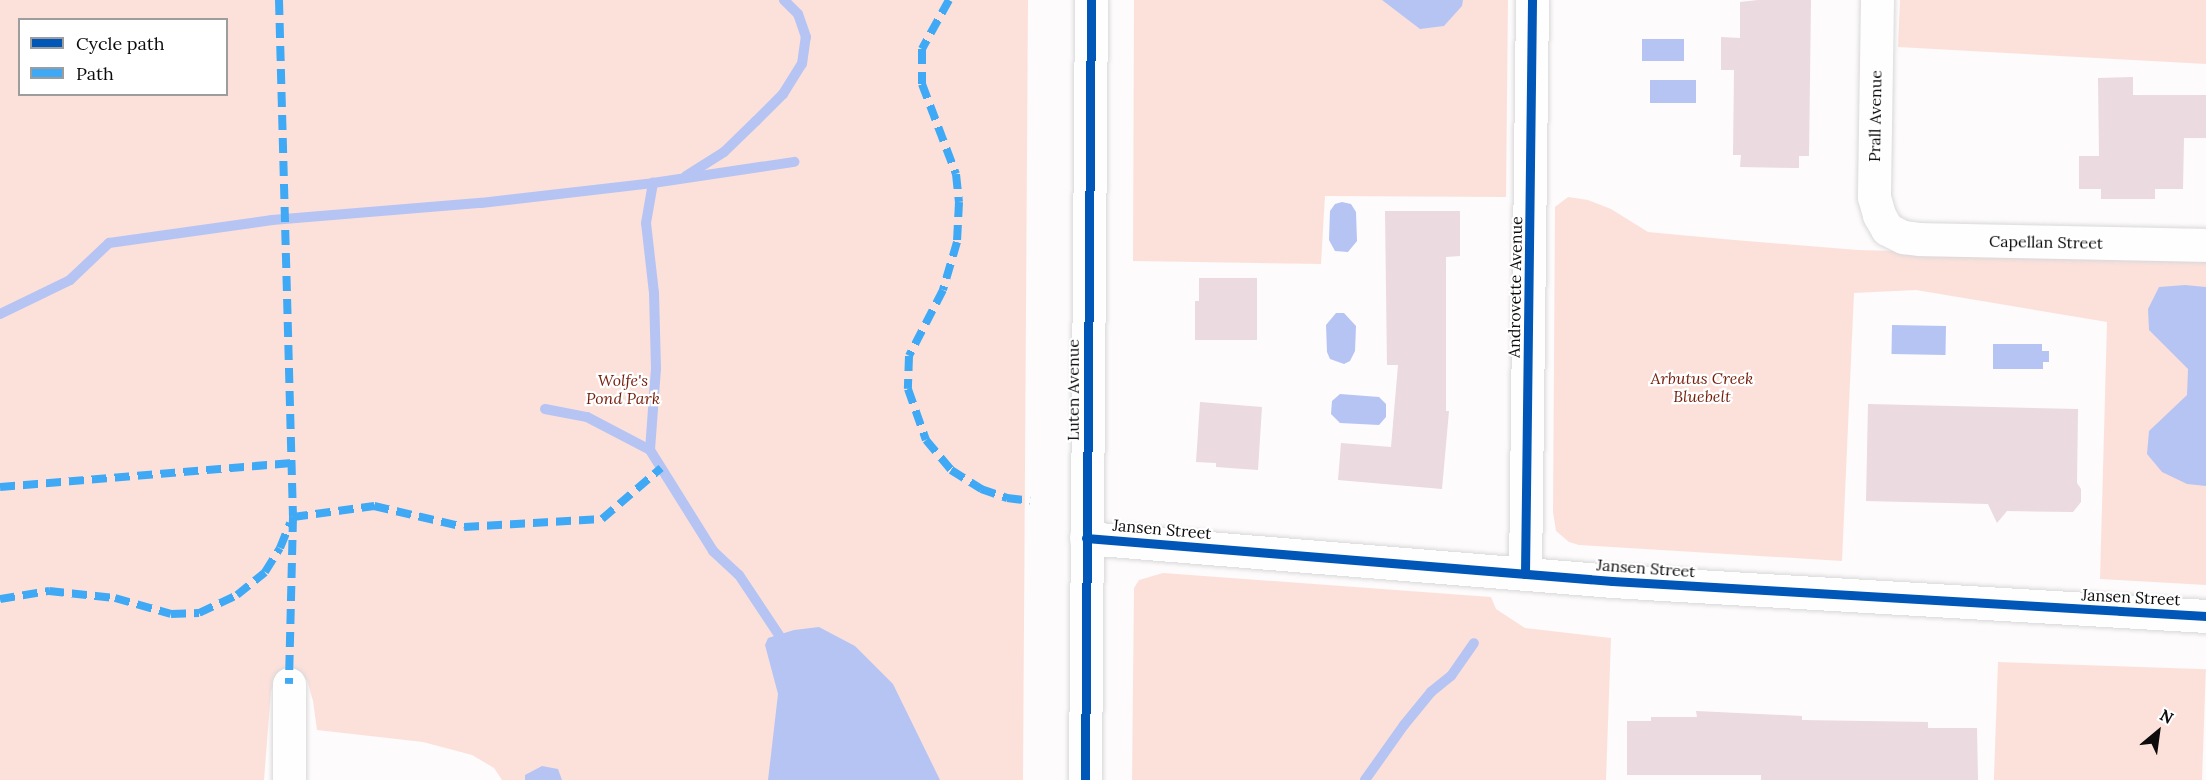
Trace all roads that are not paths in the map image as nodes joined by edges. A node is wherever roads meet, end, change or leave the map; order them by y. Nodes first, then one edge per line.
1 (1091, 0) edge
2 (1532, 0) edge
3 (1877, 0) edge
4 (1887, 229) joint
5 (2206, 245) edge
6 (1086, 537) junction
7 (1525, 574) junction
8 (2206, 616) edge
9 (289, 684) dead end
10 (289, 780) edge
11 (1084, 780) edge

1 - 6 street, Luten Avenue
2 - 7 street, Androvette Avenue
3 - 4 street, Prall Avenue
4 - 5 street, Capellan Street
6 - 7 street, Jansen Street
6 - 11 street, Luten Avenue
7 - 8 street, Jansen Street
9 - 10 street

